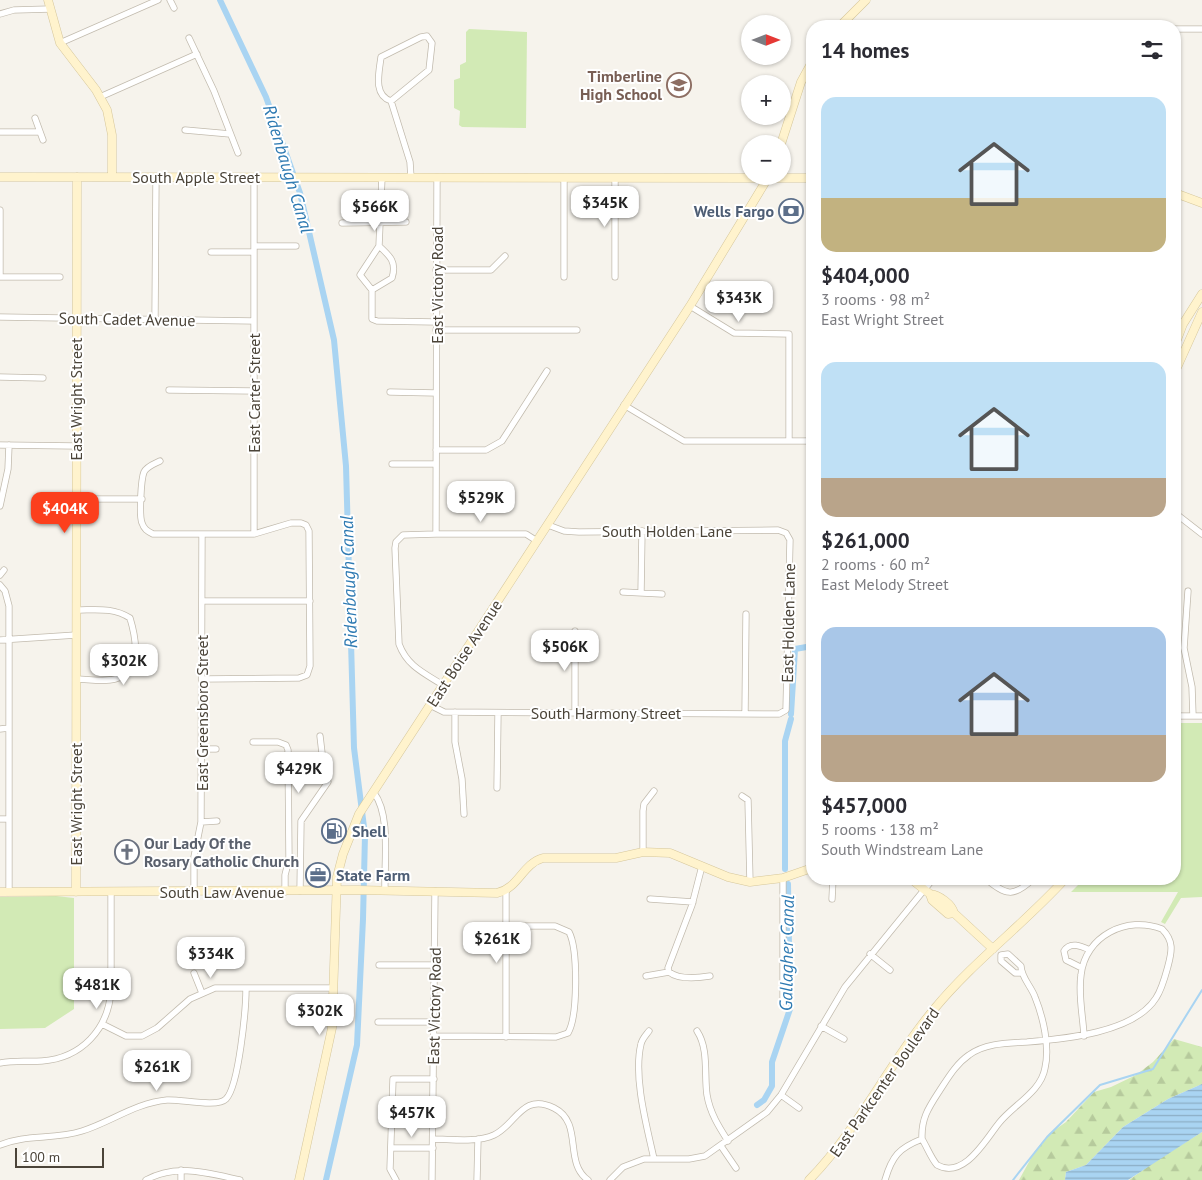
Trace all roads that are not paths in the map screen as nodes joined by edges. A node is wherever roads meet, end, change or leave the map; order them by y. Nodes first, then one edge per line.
1 (48, 0) edge
2 (158, 0) edge
3 (170, 0) edge
4 (866, 0) edge
5 (856, 3) edge
6 (174, 8) dead end
7 (50, 9) junction
8 (0, 14) edge
9 (844, 20) edge
10 (1181, 28) edge
11 (1202, 29) edge
12 (189, 38) dead end
13 (60, 43) junction
14 (197, 54) junction
15 (806, 73) edge
16 (100, 97) junction
17 (391, 101) junction
18 (35, 118) dead end
19 (185, 130) dead end
20 (0, 132) edge
21 (40, 132) junction
22 (230, 134) junction
23 (784, 135) edge
24 (43, 140) dead end
25 (238, 153) dead end
26 (0, 176) edge
27 (76, 177) junction
28 (112, 177) junction
29 (156, 177) junction
30 (254, 177) junction
31 (382, 177) junction
32 (437, 177) junction
33 (741, 177) edge
34 (411, 178) junction
35 (791, 178) edge
36 (806, 178) edge
37 (564, 179) junction
38 (615, 179) junction
39 (764, 185) edge
40 (1181, 195) edge
41 (1202, 203) edge
42 (0, 210) edge
43 (380, 222) junction
44 (406, 222) dead end
45 (342, 223) dead end
46 (296, 246) dead end
47 (380, 246) junction
48 (254, 249) junction
49 (211, 252) dead end
50 (505, 256) dead end
51 (436, 270) junction
52 (0, 276) edge
53 (60, 277) dead end
54 (564, 277) dead end
55 (615, 277) dead end
56 (372, 290) junction
57 (1202, 294) edge
58 (690, 306) junction
59 (1202, 312) edge
60 (0, 317) edge
61 (76, 317) junction
62 (155, 319) junction
63 (254, 321) junction
64 (436, 322) junction
65 (1181, 329) edge
66 (436, 330) junction
67 (577, 330) dead end
68 (1181, 357) edge
69 (547, 370) dead end
70 (0, 377) edge
71 (44, 378) dead end
72 (170, 390) dead end
73 (254, 391) junction
74 (390, 392) dead end
75 (436, 393) junction
76 (624, 405) junction
77 (806, 440) edge
78 (789, 441) junction
79 (0, 445) edge
80 (9, 445) junction
81 (76, 446) junction
82 (436, 450) junction
83 (160, 461) dead end
84 (392, 464) dead end
85 (436, 464) junction
86 (76, 499) junction
87 (142, 499) junction
88 (0, 506) edge
89 (1181, 518) edge
90 (548, 524) junction
91 (642, 531) junction
92 (786, 533) joint
93 (202, 534) junction
94 (254, 534) junction
95 (436, 534) junction
96 (1202, 534) edge
97 (537, 541) junction
98 (0, 585) edge
99 (1188, 591) dead end
100 (624, 592) dead end
101 (641, 593) junction
102 (662, 594) dead end
103 (202, 602) junction
104 (310, 602) junction
105 (76, 610) junction
106 (746, 614) dead end
107 (575, 631) dead end
108 (76, 634) junction
109 (0, 640) edge
110 (9, 640) junction
111 (202, 679) junction
112 (76, 680) junction
113 (443, 685) junction
114 (430, 705) junction
115 (455, 712) junction
116 (498, 713) junction
117 (575, 713) junction
118 (784, 713) joint
119 (745, 714) junction
120 (1181, 716) edge
121 (1193, 716) junction
122 (1202, 716) edge
123 (9, 728) junction
124 (0, 729) edge
125 (320, 736) dead end
126 (253, 742) dead end
127 (202, 749) junction
128 (216, 749) dead end
129 (497, 788) dead end
130 (654, 791) dead end
131 (374, 793) junction
132 (742, 796) dead end
133 (464, 814) dead end
134 (0, 819) edge
135 (9, 819) junction
136 (217, 821) dead end
137 (201, 822) junction
138 (643, 852) junction
139 (702, 866) junction
140 (806, 870) edge
141 (783, 878) junction
142 (750, 882) junction
143 (833, 885) edge
144 (919, 885) edge
145 (930, 885) edge
146 (994, 885) edge
147 (1026, 885) edge
148 (1059, 885) edge
149 (506, 890) junction
150 (336, 891) junction
151 (385, 891) junction
152 (436, 891) junction
153 (927, 891) junction
154 (0, 892) edge
155 (9, 892) junction
156 (76, 892) junction
157 (110, 892) junction
158 (194, 892) junction
159 (285, 892) junction
160 (300, 892) junction
161 (650, 899) dead end
162 (832, 899) dead end
163 (693, 902) junction
164 (508, 926) junction
165 (993, 948) junction
166 (1090, 950) junction
167 (870, 954) junction
168 (1001, 955) junction
169 (379, 965) dead end
170 (435, 965) junction
171 (1082, 968) junction
172 (890, 970) dead end
173 (194, 972) dead end
174 (669, 972) junction
175 (1021, 973) junction
176 (646, 976) dead end
177 (710, 976) dead end
178 (246, 988) junction
179 (333, 988) junction
180 (202, 993) junction
181 (783, 1002) dead end
182 (378, 1022) dead end
183 (434, 1022) junction
184 (102, 1024) junction
185 (821, 1026) junction
186 (648, 1031) dead end
187 (697, 1031) dead end
188 (434, 1036) junction
189 (1084, 1036) junction
190 (506, 1037) junction
191 (844, 1039) dead end
192 (1045, 1041) junction
193 (0, 1063) edge
194 (434, 1079) junction
195 (781, 1095) junction
196 (799, 1108) dead end
197 (433, 1139) junction
198 (478, 1139) junction
199 (922, 1139) junction
200 (728, 1141) junction
201 (0, 1146) edge
202 (721, 1146) junction
203 (391, 1148) junction
204 (433, 1148) junction
205 (654, 1159) junction
206 (974, 1164) dead end
207 (736, 1168) dead end
208 (181, 1170) junction
209 (956, 1175) dead end
210 (580, 1178) edge
211 (146, 1180) edge
212 (181, 1180) edge
213 (240, 1180) edge
214 (299, 1180) edge
215 (396, 1180) edge
216 (432, 1180) edge
217 (477, 1180) edge
218 (588, 1180) edge
219 (610, 1180) edge
220 (809, 1180) edge
221 (885, 1180) edge

1 - 7 street
2 - 13 street
3 - 6 street
4 - 5 street
5 - 9 street
7 - 8 street
7 - 13 street
10 - 11 street
12 - 14 street
13 - 16 street
14 - 16 street
14 - 22 street
15 - 23 street
16 - 28 street
17 - 17 street
17 - 34 street
18 - 21 street
19 - 22 street
20 - 21 street
21 - 24 street
22 - 25 street
26 - 27 street, South Apple Street
27 - 28 street, South Apple Street
27 - 61 street, East Wright Street
28 - 29 street, South Apple Street
29 - 30 street, South Apple Street
29 - 62 street
30 - 31 street, South Apple Street
30 - 48 street, East Carter Street
31 - 34 street, South Apple Street
31 - 43 street
32 - 34 street, South Apple Street
32 - 37 street, South Apple Street
32 - 51 street, East Victory Road
33 - 38 street, South Apple Street
35 - 36 street, South Apple Street
37 - 38 street, South Apple Street
37 - 54 street
38 - 55 street
39 - 58 street, East Boise Avenue
40 - 41 street
42 - 52 street
43 - 44 street
43 - 45 street
43 - 47 street
46 - 48 street
47 - 56 street
47 - 56 street
48 - 49 street
48 - 63 street, East Carter Street
50 - 51 street
51 - 64 street, East Victory Road
52 - 53 street
56 - 64 street
57 - 65 street
58 - 76 street, East Boise Avenue
58 - 78 street
59 - 68 street
60 - 61 street, South Cadet Avenue
61 - 62 street, South Cadet Avenue
61 - 81 street, East Wright Street
62 - 63 street, South Cadet Avenue
63 - 73 street, East Carter Street
64 - 66 street, East Victory Road
66 - 67 street
66 - 75 street, East Victory Road
69 - 82 street
70 - 71 street
72 - 73 street
73 - 94 street, East Carter Street
74 - 75 street
75 - 82 street, East Victory Road
76 - 78 street
76 - 90 street, East Boise Avenue
77 - 78 street
79 - 80 street
80 - 81 street
80 - 88 street
81 - 86 street, East Wright Street
82 - 85 street, East Victory Road
83 - 87 street
84 - 85 street
85 - 95 street, East Victory Road
86 - 87 street
86 - 105 street, East Wright Street
87 - 93 street
89 - 96 street
90 - 91 street, South Holden Lane
90 - 97 street, East Boise Avenue
91 - 92 street, South Holden Lane
91 - 101 street
92 - 118 street, East Holden Lane
93 - 94 street
93 - 103 street, East Greensboro Street
94 - 104 street
95 - 97 street
95 - 113 street
97 - 113 street, East Boise Avenue
98 - 110 street
99 - 121 street
100 - 101 street
101 - 102 street
103 - 104 street
103 - 111 street, East Greensboro Street
104 - 111 street
105 - 108 street, East Wright Street
105 - 112 street
106 - 119 street
107 - 117 street
108 - 110 street
108 - 112 street, East Wright Street
109 - 110 street
110 - 123 street
111 - 127 street, East Greensboro Street
112 - 156 street, East Wright Street
113 - 114 street, East Boise Avenue
114 - 115 street, South Harmony Street
114 - 131 street, East Boise Avenue
115 - 116 street, South Harmony Street
115 - 133 street
116 - 117 street, South Harmony Street
116 - 129 street
117 - 119 street, South Harmony Street
118 - 119 street, South Harmony Street
120 - 121 street
121 - 122 street
123 - 124 street
123 - 135 street
125 - 160 street
126 - 159 street
127 - 128 street
127 - 137 street, East Greensboro Street
130 - 138 street
131 - 150 street, East Boise Avenue
131 - 151 street
132 - 142 street
134 - 135 street
135 - 155 street
136 - 137 street
137 - 158 street, East Greensboro Street
138 - 139 street
138 - 149 street
139 - 142 street
139 - 163 street
140 - 141 street
141 - 142 street
141 - 181 street
143 - 162 street
144 - 153 street
145 - 153 street
146 - 147 street
148 - 165 street, East Parkcenter Boulevard
149 - 152 street, South Law Avenue
149 - 164 street
150 - 151 street, South Law Avenue
150 - 160 street, South Law Avenue
150 - 179 street, East Boise Avenue
151 - 152 street, South Law Avenue
152 - 170 street, East Victory Road
153 - 165 street
153 - 167 street
154 - 155 street, South Law Avenue
155 - 156 street, South Law Avenue
156 - 157 street, South Law Avenue
157 - 158 street, South Law Avenue
157 - 184 street
158 - 159 street, South Law Avenue
159 - 160 street, South Law Avenue
161 - 163 street
163 - 174 street
164 - 190 street
164 - 190 street
165 - 168 street
165 - 220 street, East Parkcenter Boulevard
166 - 171 street
166 - 171 street
166 - 189 street
167 - 172 street
167 - 185 street
168 - 175 street
168 - 175 street
169 - 170 street
170 - 183 street, East Victory Road
171 - 189 street
173 - 180 street
174 - 176 street
174 - 177 street
175 - 192 street
178 - 179 street
178 - 180 street
178 - 201 street
179 - 214 street, East Boise Avenue
180 - 184 street
182 - 183 street
183 - 188 street, East Victory Road
184 - 193 street
185 - 191 street
185 - 195 street
186 - 205 street
187 - 200 street
188 - 190 street
188 - 194 street, East Victory Road
189 - 192 street
192 - 199 street
192 - 206 street
194 - 197 street, East Victory Road
194 - 203 street
195 - 196 street
195 - 200 street
197 - 198 street
197 - 204 street, East Victory Road
198 - 210 street
198 - 217 street
199 - 209 street
199 - 221 street
200 - 202 street
202 - 205 street
202 - 207 street
203 - 204 street
203 - 215 street
204 - 216 street, East Victory Road
205 - 219 street
208 - 211 street
208 - 212 street
208 - 213 street
210 - 218 street

